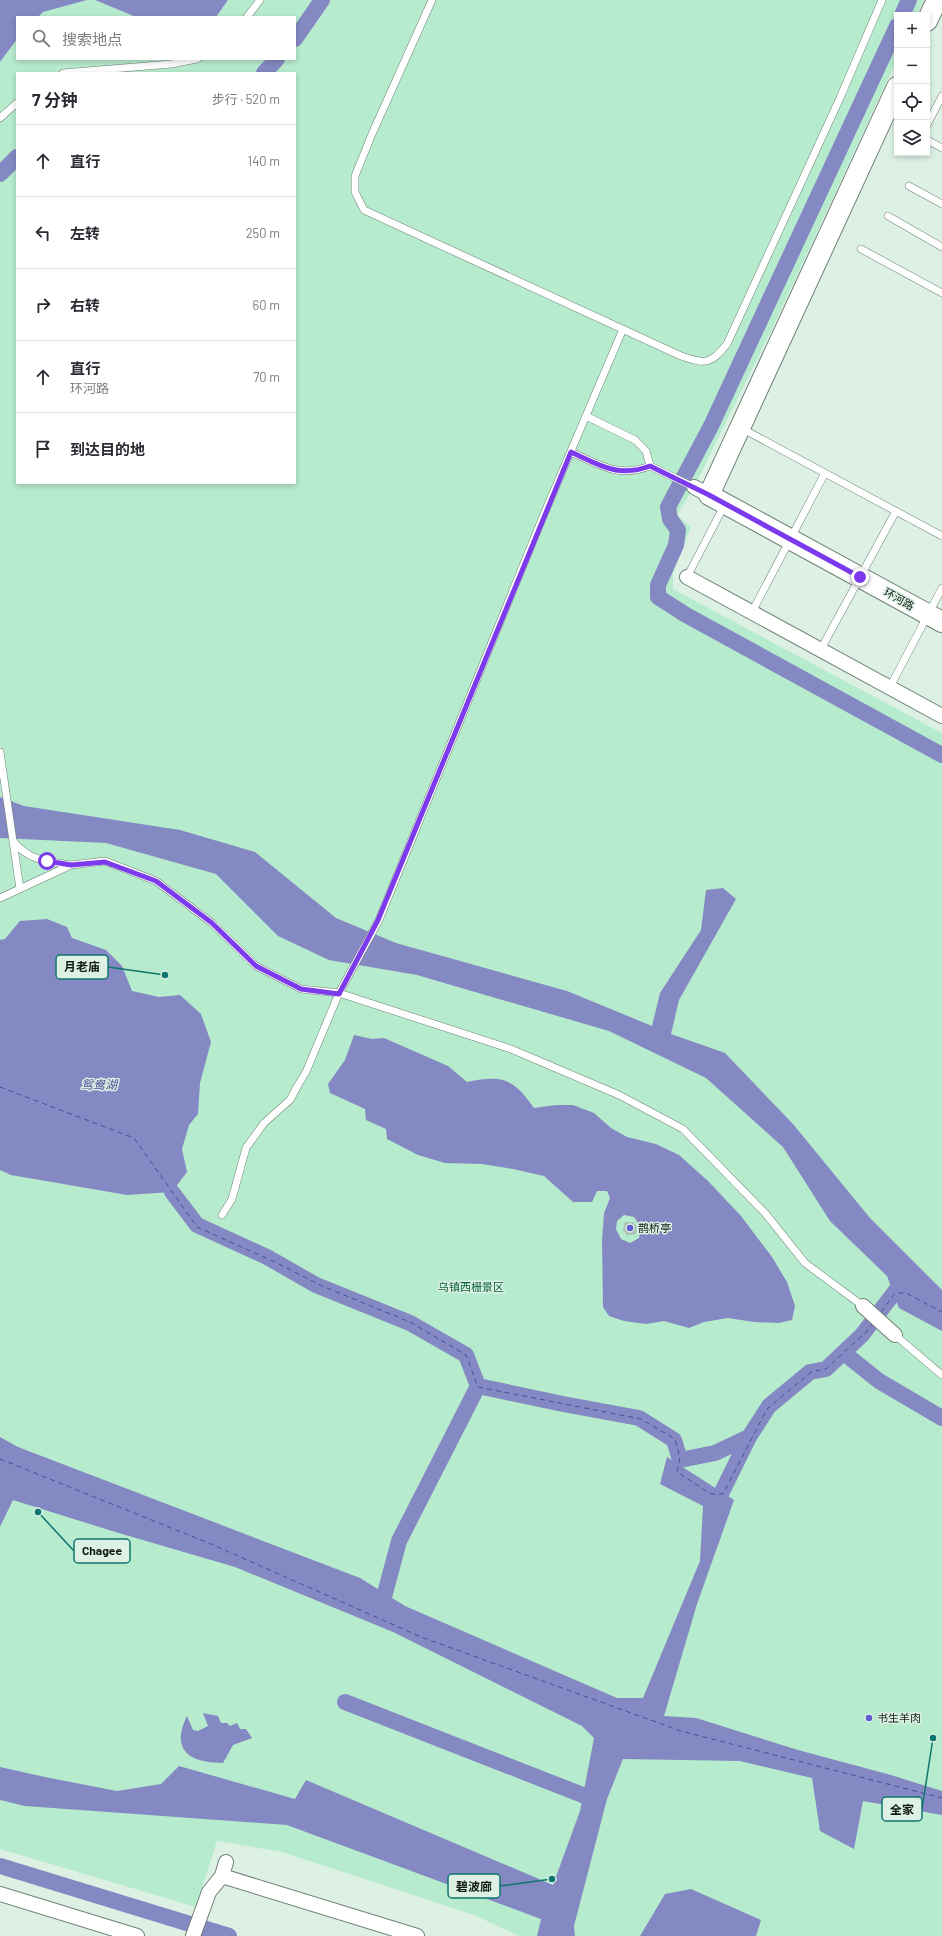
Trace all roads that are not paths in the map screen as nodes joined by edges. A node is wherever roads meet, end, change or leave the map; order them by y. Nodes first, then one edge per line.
1 (260, 0) edge
2 (432, 0) edge
3 (882, 0) edge
4 (937, 0) edge
5 (930, 15) edge
6 (248, 16) edge
7 (192, 60) edge
8 (75, 72) edge
9 (894, 93) edge
10 (942, 96) edge
11 (16, 104) edge
12 (0, 118) edge
13 (930, 120) edge
14 (930, 142) edge
15 (942, 148) edge
16 (910, 186) dead end
17 (942, 204) edge
18 (888, 216) dead end
19 (942, 247) edge
20 (861, 249) dead end
21 (942, 293) edge
22 (623, 329) junction
23 (586, 416) junction
24 (740, 427) junction
25 (571, 452) junction
26 (650, 466) junction
27 (825, 473) junction
28 (709, 495) junction
29 (896, 511) junction
30 (942, 536) edge
31 (790, 539) junction
32 (687, 577) joint
33 (860, 577) junction
34 (942, 588) edge
35 (752, 612) junction
36 (935, 618) edge
37 (821, 649) junction
38 (890, 687) junction
39 (942, 716) edge
40 (0, 752) edge
41 (14, 842) junction
42 (71, 865) junction
43 (20, 889) junction
44 (0, 898) edge
45 (339, 994) junction
46 (222, 1215) dead end
47 (863, 1306) joint
48 (894, 1335) joint
49 (942, 1376) edge
50 (226, 1862) dead end
51 (222, 1876) junction
52 (0, 1894) edge
53 (137, 1936) edge
54 (193, 1936) edge
55 (417, 1936) edge

1 - 6 lane
2 - 22 lane
3 - 22 lane
4 - 5 street
7 - 8 lane
9 - 24 street
10 - 13 lane
11 - 12 lane
14 - 15 lane
16 - 17 lane
18 - 19 lane
20 - 21 lane
22 - 23 lane
23 - 25 lane
23 - 26 lane
24 - 27 lane
24 - 28 street
25 - 26 lane
25 - 45 lane
26 - 28 lane
27 - 29 lane
27 - 31 lane
28 - 31 street, 环河路
28 - 32 lane
29 - 30 lane
29 - 33 lane
31 - 33 street, 环河路
31 - 35 lane
32 - 35 street
33 - 36 street, 环河路
33 - 37 lane
34 - 36 lane
35 - 37 street
36 - 38 lane
37 - 38 street
38 - 39 street
40 - 41 lane
41 - 42 lane
41 - 43 lane
42 - 43 lane
42 - 45 lane
43 - 44 lane
45 - 46 lane
45 - 47 lane
47 - 48 street
48 - 49 lane
50 - 51 street
51 - 54 street
51 - 55 street
52 - 53 street

